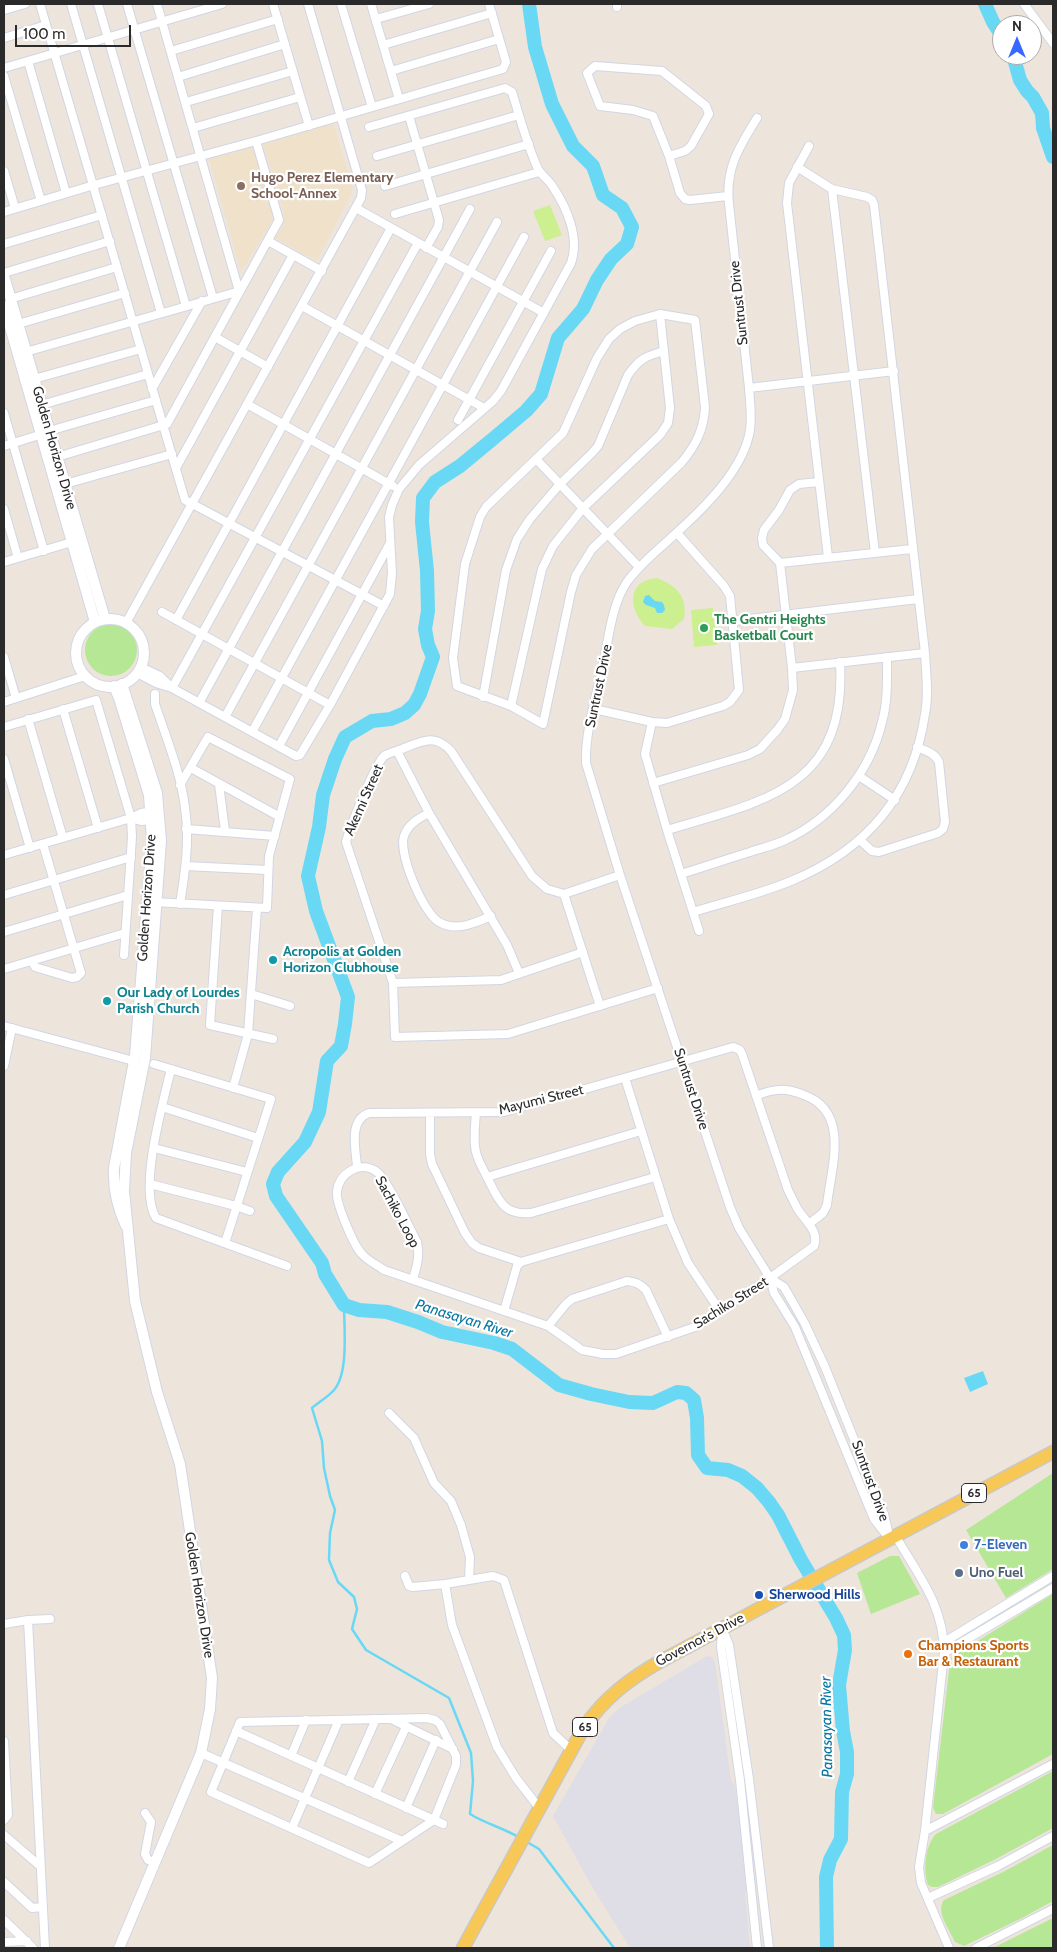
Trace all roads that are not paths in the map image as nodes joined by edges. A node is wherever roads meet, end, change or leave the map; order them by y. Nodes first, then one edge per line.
1 (25, 4) edge
2 (40, 4) edge
3 (71, 4) edge
4 (98, 4) edge
5 (127, 4) edge
6 (157, 4) edge
7 (222, 4) edge
8 (273, 4) edge
9 (308, 4) edge
10 (342, 4) edge
11 (371, 4) edge
12 (429, 4) edge
13 (489, 4) edge
14 (1024, 4) edge
15 (4, 10) edge
16 (492, 13) junction
17 (376, 19) junction
18 (278, 20) junction
19 (162, 21) junction
20 (46, 25) junction
21 (1053, 28) edge
22 (135, 29) junction
23 (1046, 34) junction
24 (108, 37) junction
25 (4, 38) edge
26 (499, 39) junction
27 (1053, 42) edge
28 (83, 44) junction
29 (285, 44) junction
30 (383, 45) junction
31 (171, 51) junction
32 (54, 53) junction
33 (28, 61) junction
34 (4, 68) edge
35 (292, 71) junction
36 (391, 71) junction
37 (4, 76) edge
38 (178, 77) junction
39 (300, 97) junction
40 (399, 99) junction
41 (186, 102) junction
42 (372, 107) junction
43 (519, 115) junction
44 (340, 116) junction
45 (409, 116) junction
46 (757, 118) dead end
47 (309, 126) junction
48 (369, 127) dead end
49 (193, 128) junction
50 (256, 141) junction
51 (528, 144) junction
52 (417, 145) junction
53 (808, 146) dead end
54 (201, 156) junction
55 (377, 156) dead end
56 (669, 156) junction
57 (174, 163) junction
58 (797, 167) junction
59 (4, 171) edge
60 (147, 171) junction
61 (540, 172) junction
62 (426, 174) junction
63 (121, 178) junction
64 (94, 185) junction
65 (385, 186) dead end
66 (832, 188) junction
67 (66, 193) junction
68 (728, 196) junction
69 (41, 201) junction
70 (434, 202) junction
71 (15, 208) junction
72 (356, 208) junction
73 (470, 210) dead end
74 (4, 212) edge
75 (395, 214) dead end
76 (102, 215) junction
77 (497, 222) dead end
78 (392, 228) junction
79 (524, 237) dead end
80 (110, 241) junction
81 (268, 241) junction
82 (418, 243) junction
83 (4, 244) edge
84 (426, 248) junction
85 (550, 251) dead end
86 (293, 256) junction
87 (444, 257) junction
88 (117, 267) junction
89 (322, 271) junction
90 (471, 272) junction
91 (4, 274) edge
92 (497, 287) junction
93 (240, 291) junction
94 (125, 293) junction
95 (213, 298) junction
96 (202, 301) junction
97 (7, 302) edge
98 (524, 302) junction
99 (186, 306) junction
100 (302, 306) junction
101 (161, 313) junction
102 (544, 313) junction
103 (660, 314) junction
104 (133, 321) junction
105 (18, 324) junction
106 (338, 326) junction
107 (215, 337) junction
108 (364, 341) junction
109 (141, 348) junction
110 (241, 351) junction
111 (664, 351) junction
112 (22, 353) junction
113 (390, 356) junction
114 (268, 366) junction
115 (417, 370) junction
116 (894, 372) junction
117 (148, 374) junction
118 (854, 376) junction
119 (34, 379) junction
120 (809, 381) junction
121 (443, 385) junction
122 (749, 388) junction
123 (152, 389) junction
124 (156, 400) junction
125 (469, 400) junction
126 (248, 404) junction
127 (42, 405) junction
128 (484, 408) junction
129 (4, 413) edge
130 (458, 420) dead end
131 (284, 424) junction
132 (163, 425) junction
133 (49, 431) junction
134 (36, 436) dead end
135 (310, 439) junction
136 (12, 443) junction
137 (4, 446) edge
138 (172, 454) junction
139 (336, 454) junction
140 (57, 457) junction
141 (536, 459) junction
142 (176, 468) junction
143 (363, 469) junction
144 (819, 482) junction
145 (65, 484) junction
146 (389, 484) junction
147 (560, 484) junction
148 (399, 489) junction
149 (193, 504) junction
150 (583, 508) junction
151 (4, 509) edge
152 (229, 523) junction
153 (7, 531) edge
154 (677, 533) junction
155 (607, 534) junction
156 (256, 537) junction
157 (72, 542) junction
158 (390, 546) junction
159 (912, 549) junction
160 (44, 551) junction
161 (282, 552) junction
162 (875, 553) junction
163 (18, 558) junction
164 (828, 558) junction
165 (4, 562) edge
166 (780, 563) junction
167 (309, 566) junction
168 (639, 567) junction
169 (336, 580) junction
170 (362, 595) junction
171 (918, 599) junction
172 (384, 606) junction
173 (162, 612) dead end
174 (785, 614) junction
175 (100, 620) junction
176 (176, 620) junction
177 (733, 621) junction
178 (126, 623) junction
179 (202, 634) junction
180 (229, 649) junction
181 (925, 653) junction
182 (4, 657) edge
183 (888, 657) junction
184 (840, 662) junction
185 (255, 664) junction
186 (792, 668) junction
187 (139, 670) junction
188 (85, 676) junction
189 (282, 678) junction
190 (118, 685) junction
191 (172, 688) junction
192 (308, 693) junction
193 (154, 694) dead end
194 (483, 696) junction
195 (16, 698) junction
196 (4, 702) edge
197 (198, 703) junction
198 (330, 705) junction
199 (512, 706) junction
200 (63, 709) junction
201 (594, 709) junction
202 (226, 717) junction
203 (28, 719) junction
204 (652, 722) junction
205 (4, 726) edge
206 (252, 732) junction
207 (279, 746) junction
208 (917, 747) junction
209 (397, 751) junction
210 (4, 759) edge
211 (191, 768) junction
212 (860, 776) junction
213 (653, 783) junction
214 (219, 784) junction
215 (180, 785) junction
216 (895, 800) junction
217 (429, 813) junction
218 (156, 816) junction
219 (280, 817) junction
220 (131, 818) junction
221 (98, 828) junction
222 (186, 829) junction
223 (666, 830) junction
224 (225, 831) junction
225 (275, 836) junction
226 (63, 838) junction
227 (860, 840) junction
228 (44, 844) junction
229 (30, 848) junction
230 (4, 856) edge
231 (131, 857) junction
232 (186, 866) junction
233 (267, 870) junction
234 (681, 874) junction
235 (620, 875) junction
236 (54, 880) junction
237 (564, 894) junction
238 (4, 895) edge
239 (128, 895) junction
240 (153, 902) junction
241 (180, 904) junction
242 (218, 906) junction
243 (257, 908) junction
244 (693, 912) junction
245 (64, 914) junction
246 (490, 916) junction
247 (699, 930) dead end
248 (4, 932) edge
249 (125, 933) junction
250 (74, 948) junction
251 (583, 952) junction
252 (124, 955) dead end
253 (32, 960) junction
254 (4, 969) edge
255 (519, 973) junction
256 (393, 983) junction
257 (658, 988) junction
258 (251, 994) junction
259 (290, 1006) dead end
260 (600, 1006) junction
261 (4, 1026) edge
262 (12, 1028) junction
263 (248, 1034) junction
264 (273, 1039) dead end
265 (134, 1061) junction
266 (682, 1062) junction
267 (154, 1064) dead end
268 (4, 1066) edge
269 (171, 1069) junction
270 (625, 1078) junction
271 (233, 1088) junction
272 (756, 1096) junction
273 (162, 1108) junction
274 (476, 1113) junction
275 (430, 1114) junction
276 (641, 1131) junction
277 (258, 1138) junction
278 (154, 1148) junction
279 (357, 1167) junction
280 (247, 1172) junction
281 (487, 1177) junction
282 (655, 1177) junction
283 (150, 1184) junction
284 (236, 1206) junction
285 (250, 1211) dead end
286 (669, 1219) junction
287 (809, 1224) junction
288 (129, 1231) junction
289 (225, 1243) junction
290 (521, 1262) junction
291 (287, 1266) dead end
292 (770, 1278) junction
293 (413, 1279) junction
294 (504, 1311) junction
295 (720, 1311) junction
296 (548, 1326) junction
297 (668, 1337) junction
298 (389, 1414) dead end
299 (1053, 1452) edge
300 (892, 1537) junction
301 (405, 1576) dead end
302 (1053, 1576) edge
303 (469, 1580) junction
304 (445, 1584) junction
305 (1053, 1588) edge
306 (50, 1619) dead end
307 (28, 1620) junction
308 (4, 1624) edge
309 (722, 1628) junction
310 (944, 1642) junction
311 (944, 1653) junction
312 (389, 1718) junction
313 (376, 1719) junction
314 (306, 1720) junction
315 (339, 1720) junction
316 (406, 1726) junction
317 (236, 1731) junction
318 (436, 1740) junction
319 (4, 1741) edge
320 (454, 1749) junction
321 (571, 1750) junction
322 (201, 1753) junction
323 (291, 1756) junction
324 (223, 1762) junction
325 (1053, 1764) edge
326 (318, 1768) junction
327 (348, 1782) junction
328 (375, 1794) junction
329 (305, 1798) junction
330 (406, 1808) junction
331 (537, 1812) junction
332 (145, 1813) dead end
333 (4, 1820) edge
334 (434, 1820) junction
335 (443, 1824) dead end
336 (292, 1828) junction
337 (925, 1831) junction
338 (4, 1835) edge
339 (1053, 1836) edge
340 (402, 1841) junction
341 (154, 1862) junction
342 (40, 1866) junction
343 (4, 1882) edge
344 (928, 1898) junction
345 (43, 1907) junction
346 (1053, 1909) edge
347 (4, 1920) edge
348 (26, 1941) junction
349 (4, 1942) edge
350 (33, 1948) edge
351 (45, 1948) edge
352 (119, 1948) edge
353 (463, 1948) edge
354 (757, 1948) edge
355 (769, 1948) edge
356 (949, 1948) edge
357 (976, 1948) edge

1 - 15 street
2 - 20 street
3 - 28 street
4 - 24 street
5 - 22 street
6 - 19 street
7 - 19 street
8 - 18 street
9 - 44 street
10 - 42 street
11 - 17 street
12 - 17 street
13 - 16 street
14 - 23 street
16 - 26 street
16 - 30 street
17 - 30 street
18 - 29 street
18 - 31 street
19 - 22 street
19 - 31 street
20 - 25 street
20 - 32 street
21 - 23 street
22 - 24 street
22 - 57 street
23 - 27 street
24 - 28 street
24 - 60 street
26 - 36 street
26 - 40 street
28 - 32 street
28 - 63 street
29 - 35 street
29 - 38 street
30 - 36 street
31 - 38 street
32 - 33 street
32 - 64 street
33 - 34 street
33 - 67 street
35 - 39 street
35 - 41 street
36 - 40 street
37 - 69 street
38 - 41 street
39 - 47 street
39 - 49 street
40 - 42 street
41 - 49 street
42 - 44 street
43 - 45 street
43 - 51 street
43 - 52 street
44 - 47 street
44 - 72 street
45 - 48 street
45 - 52 street
46 - 68 street, Suntrust Drive
47 - 50 street
49 - 54 street
50 - 54 street
50 - 81 street
51 - 61 street
51 - 62 street
52 - 55 street
52 - 62 street
53 - 58 street
54 - 57 street
54 - 93 street
56 - 56 street
56 - 68 street
57 - 60 street
57 - 95 street
58 - 66 street
58 - 120 street
59 - 71 street
60 - 63 street
60 - 99 street
61 - 70 street
61 - 102 street
62 - 65 street
62 - 70 street
63 - 64 street
63 - 101 street
64 - 67 street
64 - 76 street
66 - 116 street
66 - 118 street
67 - 69 street
68 - 122 street, Suntrust Drive
69 - 71 street
70 - 75 street
70 - 84 street
71 - 74 street
72 - 78 street
72 - 89 street
73 - 87 street
76 - 80 street
76 - 83 street
77 - 90 street
78 - 82 street
78 - 106 street
79 - 92 street
80 - 88 street
80 - 91 street
81 - 86 street
81 - 93 street
82 - 84 street
82 - 108 street
84 - 87 street
85 - 98 street
86 - 89 street
86 - 110 street
87 - 90 street
87 - 113 street
88 - 94 street
88 - 97 street
89 - 100 street
90 - 92 street
90 - 115 street
91 - 97 street, Golden Horizon Drive
92 - 98 street
92 - 121 street
93 - 95 street
93 - 107 street
94 - 104 street
94 - 105 street
95 - 96 street
96 - 99 street
96 - 123 street
97 - 105 street, Golden Horizon Drive
97 - 112 street, Golden Horizon Drive
98 - 102 street
98 - 125 street
99 - 101 street
100 - 106 street
100 - 114 street
101 - 104 street
102 - 128 street
103 - 111 street
103 - 141 street
103 - 155 street
104 - 109 street
104 - 112 street
105 - 112 street, Golden Horizon Drive
106 - 108 street
106 - 131 street
107 - 110 street
107 - 132 street
108 - 113 street
108 - 135 street
109 - 117 street
109 - 119 street
110 - 114 street
110 - 142 street
111 - 147 street
111 - 150 street
112 - 119 street, Golden Horizon Drive
112 - 157 street, Golden Horizon Drive
113 - 115 street
113 - 139 street
114 - 126 street
115 - 121 street
115 - 143 street
116 - 118 street
116 - 159 street
117 - 123 street
117 - 127 street
118 - 120 street
118 - 162 street
119 - 127 street, Golden Horizon Drive
120 - 122 street
120 - 144 street
121 - 125 street
121 - 146 street
122 - 154 street, Suntrust Drive
123 - 124 street
124 - 132 street
124 - 133 street
125 - 128 street
125 - 130 street
126 - 131 street
126 - 149 street
127 - 133 street, Golden Horizon Drive
128 - 148 street
129 - 136 street
131 - 135 street
131 - 152 street
132 - 138 street
132 - 140 street
133 - 140 street, Golden Horizon Drive
134 - 136 street
135 - 139 street
135 - 156 street
136 - 137 street
136 - 160 street
138 - 142 street
138 - 145 street
139 - 143 street
139 - 161 street
140 - 145 street, Golden Horizon Drive
141 - 147 street
141 - 194 street
142 - 149 street
143 - 146 street
143 - 167 street
144 - 164 street
144 - 166 street
145 - 175 street, Golden Horizon Drive
146 - 148 street
146 - 169 street
147 - 150 street
147 - 194 street
148 - 158 street
149 - 152 street
149 - 178 street
150 - 155 street
150 - 199 street
151 - 153 street
152 - 156 street
152 - 176 street
153 - 163 street
154 - 168 street, Suntrust Drive
154 - 177 street
155 - 168 street
155 - 199 street
156 - 161 street
156 - 179 street
157 - 160 street
157 - 175 street, Golden Horizon Drive
158 - 170 street
158 - 172 street
159 - 162 street
159 - 171 street
160 - 163 street
161 - 167 street
161 - 180 street
162 - 164 street
163 - 165 street
164 - 166 street
166 - 174 street
167 - 169 street
167 - 185 street
168 - 201 street, Suntrust Drive
169 - 170 street
169 - 189 street
170 - 172 street
170 - 192 street
171 - 174 street
171 - 181 street
172 - 198 street
173 - 176 street
174 - 177 street
174 - 186 street
175 - 178 street
175 - 188 street
176 - 179 street
177 - 204 street
178 - 187 street
179 - 180 street
179 - 191 street
180 - 185 street
180 - 197 street
181 - 183 street
181 - 208 street
182 - 195 street
183 - 184 street
183 - 212 street
184 - 186 street
184 - 223 street
185 - 189 street
185 - 202 street
186 - 213 street
187 - 190 street
187 - 191 street
188 - 190 street
188 - 195 street
189 - 192 street
189 - 206 street
190 - 218 street, Golden Horizon Drive
191 - 197 street
192 - 198 street
192 - 207 street
193 - 215 street
194 - 199 street
195 - 196 street
197 - 202 street
198 - 207 street
200 - 203 street
200 - 220 street
200 - 221 street
201 - 204 street
201 - 235 street, Suntrust Drive
202 - 206 street
203 - 205 street
203 - 226 street
204 - 213 street
206 - 207 street
208 - 216 street
208 - 227 street
209 - 217 street
209 - 237 street, Akemi Street
209 - 256 street, Akemi Street
210 - 229 street
211 - 214 street
211 - 215 street
211 - 219 street
212 - 216 street
212 - 234 street
213 - 223 street
214 - 219 street
214 - 224 street
215 - 222 street
216 - 227 street
217 - 246 street
217 - 246 street
218 - 220 street
218 - 240 street, Golden Horizon Drive
219 - 225 street
220 - 221 street
220 - 231 street
221 - 226 street
222 - 224 street
222 - 232 street
223 - 234 street
224 - 225 street
225 - 233 street
226 - 228 street
227 - 244 street
228 - 229 street
228 - 236 street
229 - 230 street
231 - 236 street
231 - 239 street
232 - 233 street
232 - 241 street
233 - 243 street
234 - 244 street
235 - 237 street
235 - 257 street, Suntrust Drive
236 - 238 street
236 - 245 street
237 - 251 street
239 - 245 street
239 - 249 street
240 - 241 street
240 - 265 street, Golden Horizon Drive
240 - 288 street, Golden Horizon Drive
241 - 242 street
242 - 243 street
242 - 263 street
243 - 258 street
244 - 247 street
245 - 248 street
245 - 250 street
246 - 255 street
249 - 250 street
249 - 252 street
250 - 253 street
250 - 253 street
251 - 255 street
251 - 260 street
253 - 254 street
255 - 256 street
256 - 260 street, Akemi Street
257 - 260 street
257 - 266 street, Suntrust Drive
258 - 259 street
258 - 263 street
261 - 262 street
262 - 265 street
262 - 268 street
263 - 264 street
263 - 271 street
265 - 288 street, Golden Horizon Drive
266 - 270 street, Mayumi Street
266 - 272 street, Mayumi Street
266 - 292 street, Suntrust Drive
267 - 269 street
269 - 271 street
269 - 273 street
270 - 274 street, Mayumi Street
270 - 276 street
271 - 277 street
272 - 287 street
272 - 287 street
273 - 277 street
273 - 278 street
274 - 275 street, Mayumi Street
274 - 281 street
275 - 279 street, Mayumi Street
275 - 290 street
276 - 281 street
276 - 282 street
277 - 280 street
278 - 280 street
278 - 283 street
279 - 293 street, Sachiko Loop
279 - 293 street, Sachiko Loop
280 - 284 street
281 - 282 street
282 - 286 street
283 - 284 street
283 - 289 street
284 - 285 street
284 - 289 street
286 - 290 street
286 - 295 street
287 - 292 street, Sachiko Street
288 - 322 street, Golden Horizon Drive
289 - 291 street
290 - 294 street
292 - 295 street, Sachiko Street
292 - 300 street, Suntrust Drive
292 - 300 street, Suntrust Drive
293 - 294 street, Sachiko Street
294 - 296 street, Sachiko Street
295 - 297 street, Sachiko Street
296 - 297 street, Sachiko Street
296 - 297 street
298 - 303 street
299 - 300 main road, Governor's Drive / 65
300 - 309 main road, Governor's Drive / 65
300 - 310 street
301 - 304 street
302 - 310 street
303 - 304 street
303 - 321 street
304 - 331 street
305 - 311 street
306 - 307 street
307 - 308 street
307 - 342 street
309 - 321 main road, Governor's Drive / 65
309 - 354 street
309 - 355 street
310 - 311 street
311 - 337 street
312 - 313 street
312 - 316 street
312 - 320 street
313 - 315 street
313 - 327 street
314 - 315 street
314 - 317 street
314 - 323 street
315 - 326 street
316 - 318 street
316 - 328 street
317 - 323 street
317 - 324 street
318 - 320 street
318 - 330 street
319 - 333 street
320 - 334 street
321 - 331 main road, Governor's Drive / 65
322 - 324 street
322 - 341 street, Golden Horizon Drive
323 - 326 street
324 - 329 street
324 - 336 street
325 - 337 street
326 - 327 street
326 - 329 street
327 - 328 street
328 - 330 street
329 - 336 street
329 - 340 street
330 - 334 street
331 - 353 main road, Governor's Drive / 65
332 - 341 street
334 - 335 street
334 - 340 street
336 - 340 street
337 - 344 street
338 - 342 street
339 - 344 street
341 - 352 street, Golden Horizon Drive
342 - 345 street
343 - 345 street
344 - 356 street
345 - 351 street
346 - 357 street
347 - 348 street
348 - 349 street
348 - 350 street

